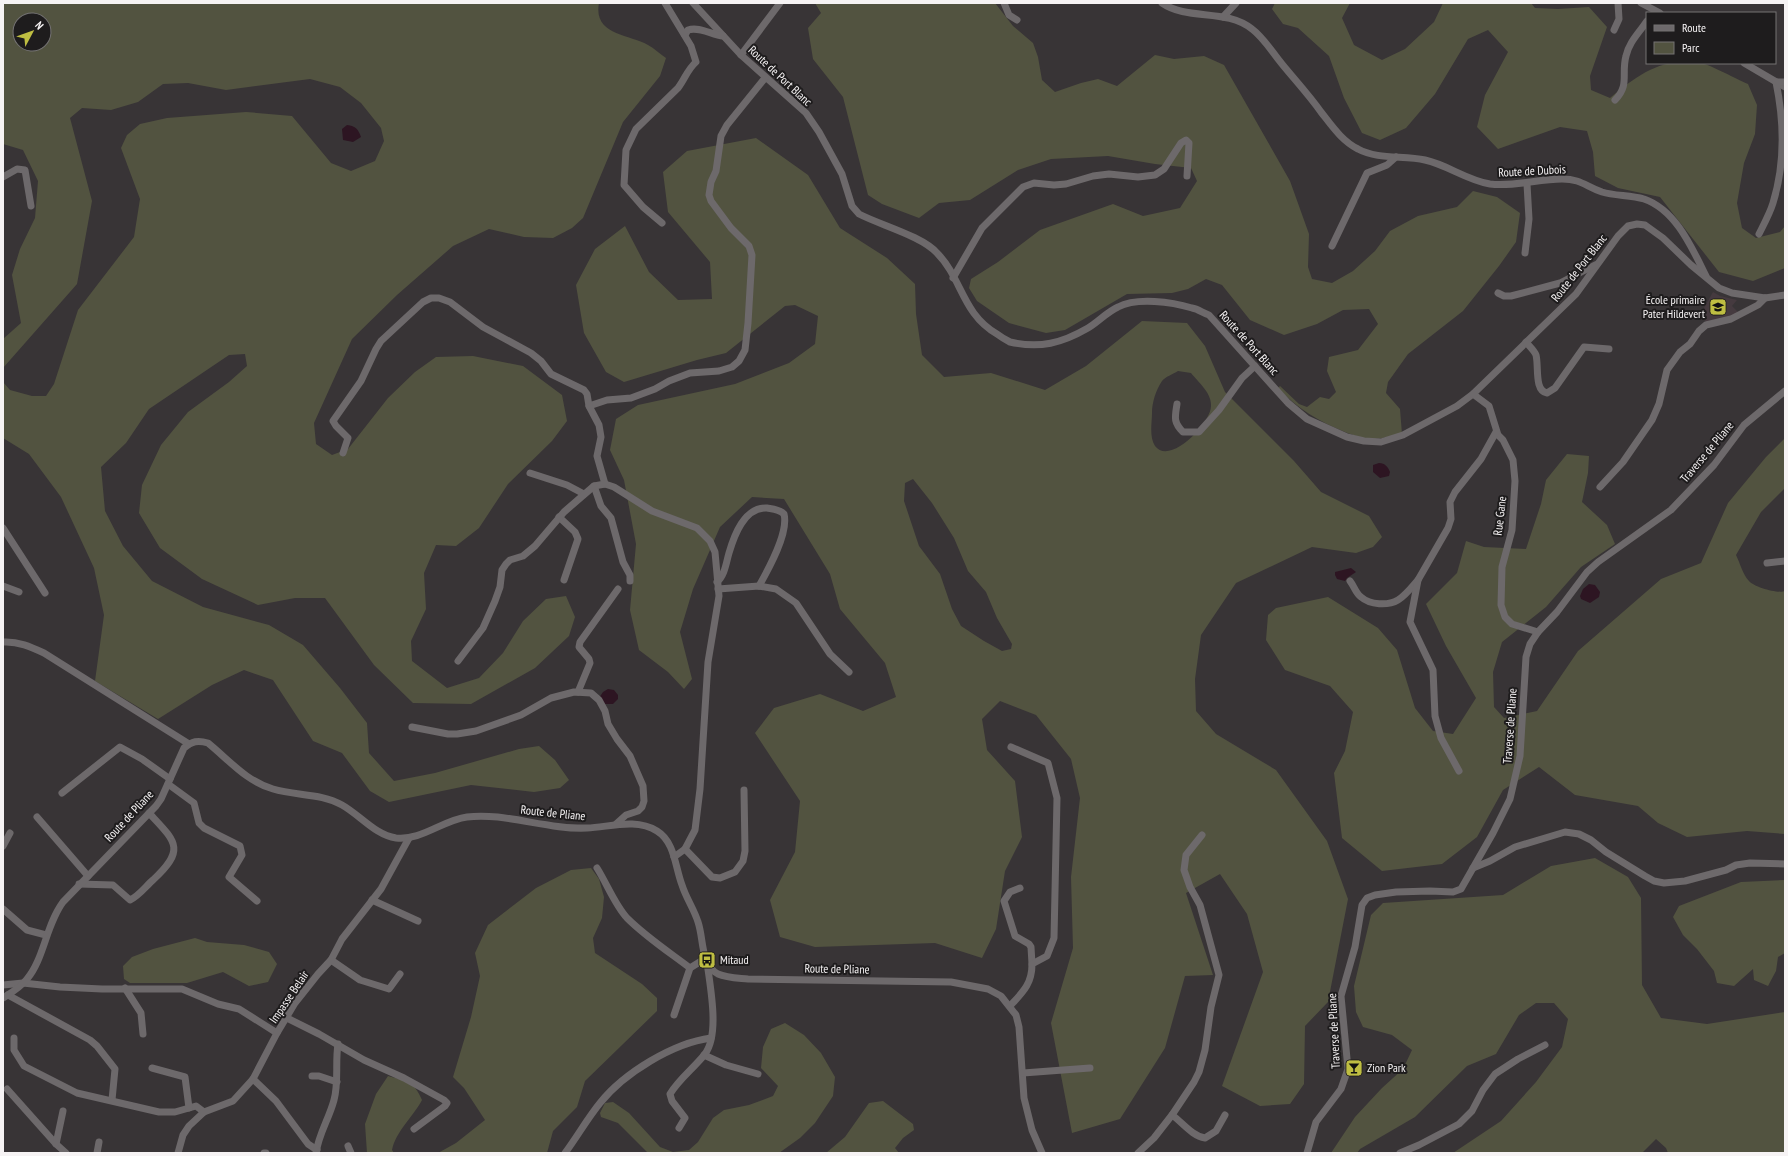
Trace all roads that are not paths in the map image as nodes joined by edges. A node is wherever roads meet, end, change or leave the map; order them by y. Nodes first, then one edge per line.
1 (665, 3) edge
2 (693, 3) edge
3 (780, 3) edge
4 (1004, 3) edge
5 (1162, 3) edge
6 (1236, 3) edge
7 (1618, 3) edge
8 (1642, 3) edge
9 (1659, 3) edge
10 (1655, 12) edge
11 (1223, 16) junction
12 (1017, 20) dead end
13 (1646, 22) edge
14 (1614, 30) dead end
15 (685, 35) junction
16 (723, 36) junction
17 (741, 55) junction
18 (1746, 64) edge
19 (765, 78) junction
20 (1776, 82) junction
21 (1785, 82) edge
22 (1785, 87) edge
23 (1615, 100) dead end
24 (1396, 157) junction
25 (1187, 176) dead end
26 (3, 177) edge
27 (1526, 184) junction
28 (31, 206) dead end
29 (662, 223) dead end
30 (1759, 234) dead end
31 (1332, 246) dead end
32 (1525, 252) dead end
33 (1597, 264) junction
34 (953, 278) junction
35 (1708, 280) junction
36 (1498, 293) dead end
37 (1785, 295) edge
38 (1765, 298) junction
39 (1526, 342) junction
40 (1609, 349) dead end
41 (1255, 366) junction
42 (1785, 391) edge
43 (1473, 394) junction
44 (1177, 404) dead end
45 (589, 406) junction
46 (1496, 432) junction
47 (343, 453) dead end
48 (530, 473) dead end
49 (605, 484) junction
50 (594, 486) junction
51 (1600, 487) dead end
52 (584, 494) junction
53 (559, 518) junction
54 (3, 528) edge
55 (1785, 561) edge
56 (1767, 563) dead end
57 (564, 580) dead end
58 (1418, 580) junction
59 (630, 581) dead end
60 (1350, 581) dead end
61 (717, 585) junction
62 (3, 586) edge
63 (759, 586) junction
64 (618, 589) dead end
65 (19, 592) dead end
66 (45, 593) dead end
67 (1538, 632) junction
68 (3, 642) edge
69 (458, 661) dead end
70 (850, 672) dead end
71 (578, 692) junction
72 (412, 727) dead end
73 (189, 744) junction
74 (1011, 747) dead end
75 (1459, 771) dead end
76 (169, 782) junction
77 (744, 790) dead end
78 (62, 793) dead end
79 (149, 813) junction
80 (37, 817) dead end
81 (616, 824) junction
82 (10, 833) dead end
83 (1202, 835) dead end
84 (409, 838) junction
85 (3, 846) edge
86 (684, 849) junction
87 (674, 857) junction
88 (1785, 864) edge
89 (597, 868) dead end
90 (1472, 868) junction
91 (88, 876) junction
92 (79, 884) junction
93 (1020, 888) dead end
94 (372, 900) junction
95 (257, 902) dead end
96 (3, 910) edge
97 (418, 920) dead end
98 (46, 935) junction
99 (706, 959) junction
100 (331, 960) junction
101 (1032, 964) junction
102 (690, 968) junction
103 (400, 974) dead end
104 (23, 984) junction
105 (3, 985) edge
106 (125, 988) junction
107 (6, 996) edge
108 (1010, 1006) junction
109 (674, 1015) dead end
110 (287, 1018) junction
111 (277, 1033) junction
112 (143, 1034) dead end
113 (14, 1038) dead end
114 (711, 1038) junction
115 (338, 1044) junction
116 (1545, 1045) dead end
117 (704, 1055) junction
118 (152, 1068) dead end
119 (1090, 1068) dead end
120 (1023, 1073) junction
121 (758, 1074) dead end
122 (312, 1076) dead end
123 (254, 1079) junction
124 (337, 1082) junction
125 (7, 1089) dead end
126 (112, 1100) junction
127 (190, 1108) junction
128 (63, 1111) dead end
129 (204, 1112) junction
130 (1172, 1115) junction
131 (1226, 1116) dead end
132 (679, 1128) dead end
133 (414, 1129) dead end
134 (99, 1142) dead end
135 (56, 1144) junction
136 (348, 1146) dead end
137 (316, 1152) edge
138 (66, 1153) edge
139 (97, 1153) edge
140 (178, 1153) edge
141 (351, 1153) edge
142 (565, 1153) edge
143 (1042, 1153) edge
144 (1138, 1153) edge
145 (1307, 1153) edge
146 (1400, 1153) edge

1 - 15 street
2 - 16 street, Route de Port Blanc
3 - 17 street
4 - 12 street
5 - 11 street, Route de Dubois
6 - 11 street
7 - 14 street
8 - 10 street
9 - 10 street
11 - 24 street, Route de Dubois
13 - 23 street
15 - 16 street
15 - 29 street
16 - 17 street, Route de Port Blanc
17 - 19 street, Route de Port Blanc
18 - 20 street
19 - 34 street, Route de Port Blanc
19 - 45 street
20 - 21 street
20 - 22 street
20 - 30 street
24 - 27 street, Route de Dubois
24 - 31 street
25 - 34 street
26 - 28 street
27 - 32 street
27 - 35 street, Route de Dubois
33 - 35 street, Route de Port Blanc
33 - 36 street
33 - 39 street, Route de Port Blanc
34 - 41 street, Route de Port Blanc
35 - 38 street, Route de Port Blanc
37 - 38 street, Route de Port Blanc
38 - 51 street
39 - 40 street
39 - 43 street, Route de Port Blanc
41 - 43 street, Route de Port Blanc
41 - 44 street
42 - 67 street, Traverse de Pliane
43 - 46 street, Rue Gane
45 - 47 street
45 - 49 street
46 - 58 street
46 - 67 street, Rue Gane
48 - 52 street
49 - 50 street
49 - 61 street
50 - 52 street
50 - 59 street
52 - 53 street
53 - 57 street
53 - 69 street
54 - 66 street
55 - 56 street
58 - 60 street
58 - 75 street
61 - 63 street
61 - 63 street
61 - 86 street
62 - 65 street
63 - 70 street
64 - 71 street
67 - 90 street, Traverse de Pliane
68 - 73 street
71 - 72 street
71 - 81 street
73 - 76 street, Route de Pliane
73 - 84 street, Route de Pliane
74 - 101 street
76 - 78 street
76 - 79 street, Route de Pliane
76 - 95 street
77 - 86 street
79 - 91 street, Route de Pliane
79 - 92 street
80 - 91 street
81 - 84 street, Route de Pliane
81 - 87 street, Route de Pliane
82 - 85 street
83 - 130 street
84 - 94 street, Impasse Belair
86 - 87 street
87 - 99 street, Route de Pliane
88 - 90 street
89 - 102 street
90 - 145 street, Traverse de Pliane
91 - 92 street, Route de Pliane
92 - 98 street, Route de Pliane
93 - 101 street
94 - 97 street
94 - 100 street, Impasse Belair
96 - 98 street
98 - 104 street, Route de Pliane
99 - 102 street
99 - 108 street, Route de Pliane
99 - 114 street
100 - 103 street
100 - 110 street, Impasse Belair
101 - 108 street
102 - 109 street
104 - 105 street
104 - 106 street
104 - 107 street, Route de Pliane
106 - 111 street
106 - 112 street
107 - 126 street
108 - 120 street, Route de Pliane
110 - 111 street, Impasse Belair
110 - 115 street
111 - 123 street, Impasse Belair
113 - 126 street
114 - 117 street
114 - 142 street
115 - 124 street
115 - 133 street
116 - 146 street
117 - 121 street
117 - 132 street
118 - 127 street
119 - 120 street
120 - 143 street, Route de Pliane
122 - 124 street
123 - 129 street, Impasse Belair
123 - 137 street
124 - 137 street
125 - 135 street
126 - 127 street
127 - 129 street
128 - 135 street
129 - 140 street, Impasse Belair
130 - 131 street
130 - 144 street
134 - 139 street
135 - 138 street
136 - 141 street

